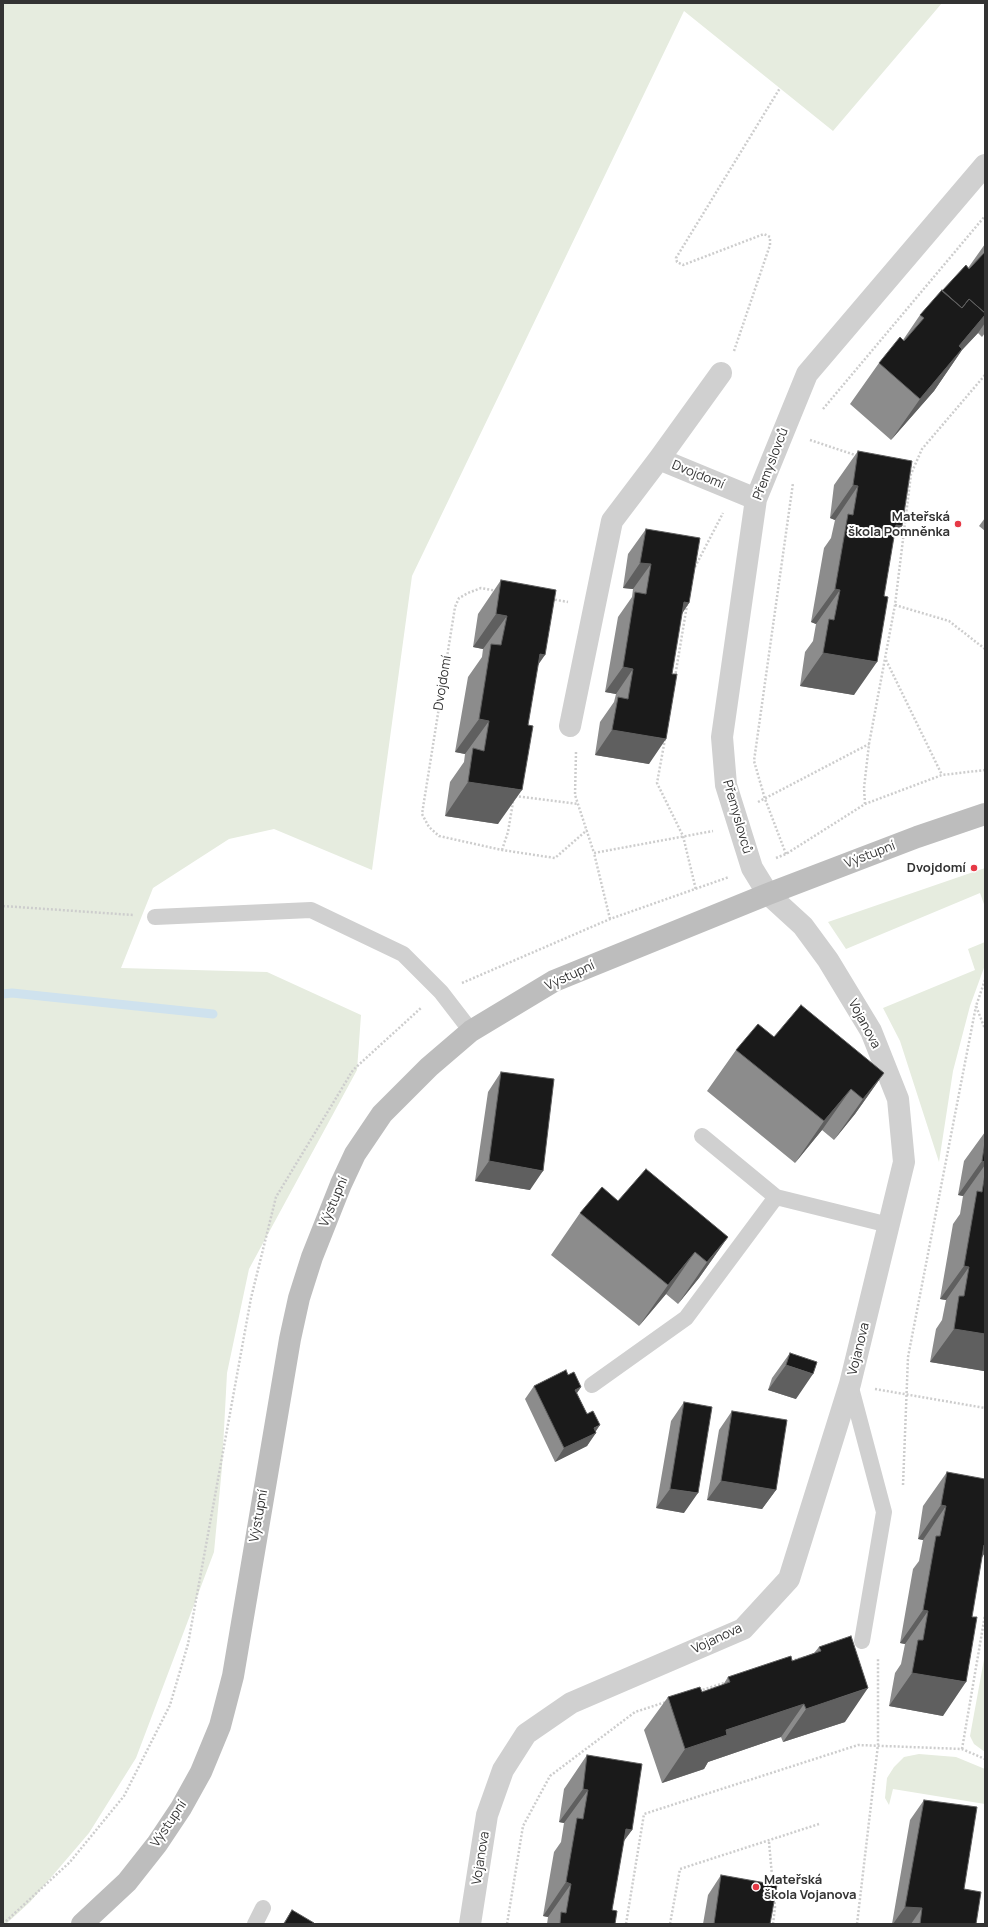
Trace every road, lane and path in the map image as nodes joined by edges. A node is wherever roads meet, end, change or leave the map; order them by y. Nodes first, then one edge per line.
1 (780, 88) dead end
2 (985, 165) edge
3 (985, 216) edge
4 (721, 373) joint
5 (985, 374) edge
6 (820, 412) dead end
7 (807, 439) dead end
8 (859, 456) edge
9 (659, 459) junction
10 (904, 471) edge
11 (911, 474) junction
12 (794, 476) dead end
13 (736, 490) junction
14 (756, 499) junction
15 (692, 572) edge
16 (504, 592) edge
17 (543, 598) edge
18 (687, 604) edge
19 (895, 605) junction
20 (594, 606) junction
21 (985, 649) edge
22 (886, 660) junction
23 (674, 682) edge
24 (570, 726) joint
25 (665, 736) edge
26 (869, 744) junction
27 (985, 770) edge
28 (942, 775) junction
29 (515, 788) edge
30 (509, 795) edge
31 (514, 796) junction
32 (765, 799) junction
33 (578, 804) junction
34 (865, 804) junction
35 (751, 806) dead end
36 (985, 814) edge
37 (586, 830) junction
38 (716, 830) dead end
39 (683, 836) junction
40 (502, 850) junction
41 (594, 852) junction
42 (736, 874) dead end
43 (696, 890) junction
44 (768, 894) junction
45 (3, 906) edge
46 (155, 917) joint
47 (610, 919) junction
48 (985, 980) edge
49 (456, 986) dead end
50 (426, 1004) dead end
51 (976, 1006) junction
52 (985, 1029) edge
53 (471, 1031) junction
54 (702, 1136) dead end
55 (776, 1197) junction
56 (889, 1225) junction
57 (850, 1384) junction
58 (592, 1385) dead end
59 (906, 1395) junction
60 (985, 1408) edge
61 (903, 1486) dead end
62 (985, 1615) edge
63 (862, 1641) joint
64 (812, 1654) edge
65 (790, 1662) edge
66 (731, 1681) edge
67 (694, 1693) edge
68 (672, 1700) edge
69 (878, 1746) junction
70 (962, 1749) junction
71 (985, 1759) edge
72 (819, 1824) dead end
73 (769, 1842) junction
74 (263, 1908) dead end
75 (3, 1924) edge
76 (82, 1924) edge
77 (255, 1924) edge
78 (470, 1924) edge
79 (507, 1924) edge
80 (626, 1924) edge
81 (670, 1924) edge
82 (773, 1924) edge
83 (857, 1924) edge

1 - 4 path
2 - 14 street, Přemyslovců
3 - 6 path
4 - 9 street
5 - 11 path
7 - 8 path
9 - 13 street, Dvojdomí
9 - 20 street, Dvojdomí
10 - 11 path
11 - 19 path
12 - 32 path
13 - 14 street, Dvojdomí
13 - 15 path
14 - 44 street, Přemyslovců
16 - 40 path, Dvojdomí
17 - 20 path
18 - 23 path
19 - 21 path
19 - 22 path
20 - 24 street, Dvojdomí
22 - 26 path
22 - 28 path
24 - 33 path
25 - 39 path
26 - 32 path
26 - 34 path
27 - 28 path
28 - 34 path
29 - 31 path
30 - 31 path
31 - 33 path
31 - 40 path
32 - 34 path
32 - 35 path
33 - 37 path
36 - 44 street, Výstupní
37 - 40 path, Dvojdomí
37 - 41 path
38 - 39 path
39 - 41 path
39 - 43 path
41 - 47 path
42 - 43 path
43 - 47 path
44 - 53 street, Výstupní
44 - 56 street, Vojanova
45 - 46 path
46 - 53 lane
47 - 49 path
48 - 51 path
50 - 75 path
51 - 52 path
51 - 59 path
53 - 76 street, Výstupní
54 - 55 lane
55 - 56 lane
55 - 58 lane
56 - 57 street, Vojanova
57 - 59 path
57 - 63 lane
57 - 78 street, Vojanova
59 - 60 path
59 - 61 path
62 - 70 path
63 - 69 path
64 - 65 path
66 - 67 path
68 - 79 path
69 - 70 path
69 - 80 path
69 - 83 path
70 - 71 path
72 - 73 path
73 - 81 path
73 - 82 path
74 - 77 lane

